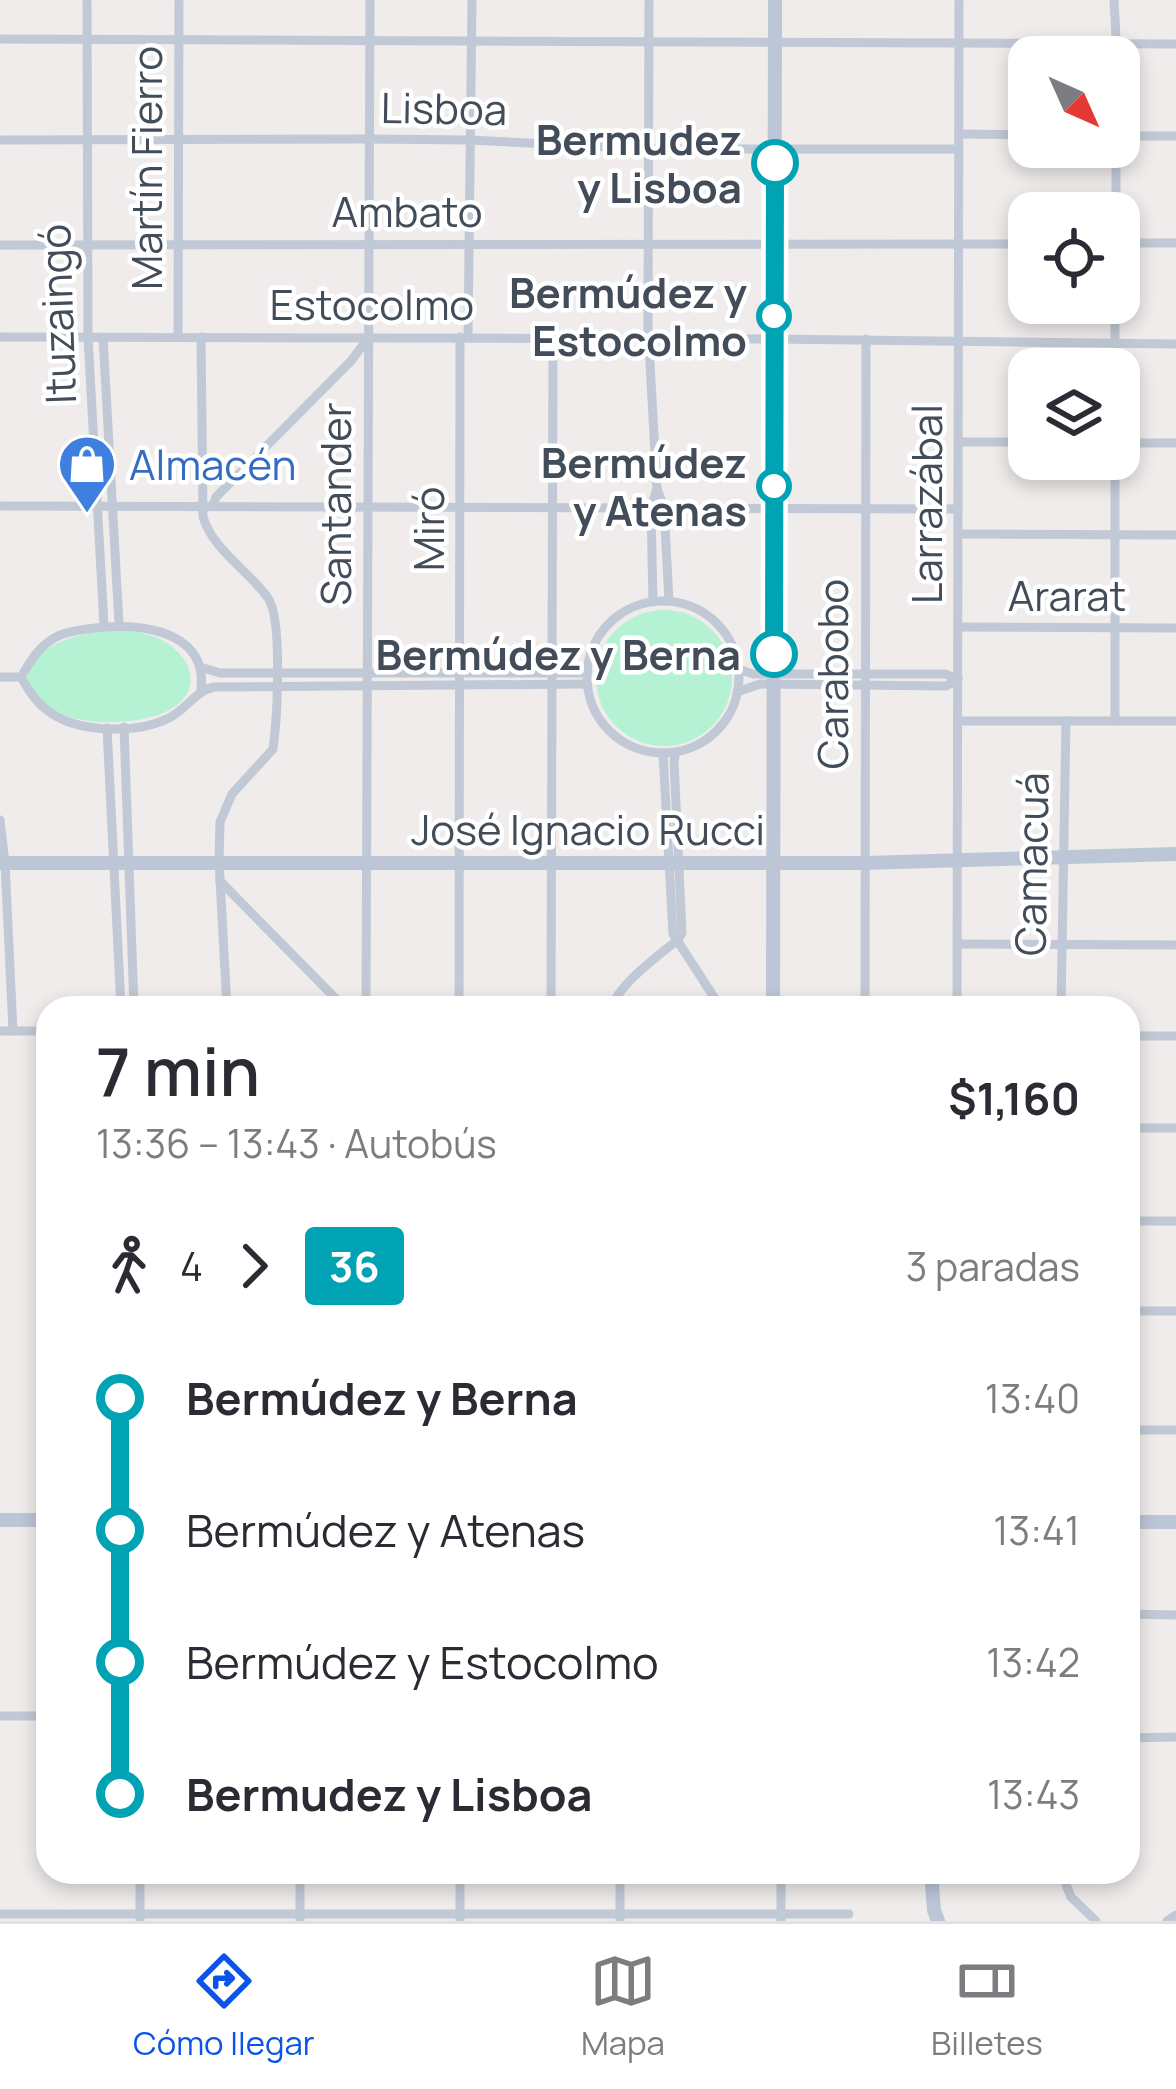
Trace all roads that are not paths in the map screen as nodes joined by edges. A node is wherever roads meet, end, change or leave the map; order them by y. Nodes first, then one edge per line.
1 (87, 0) edge
2 (179, 0) edge
3 (370, 0) edge
4 (472, 0) edge
5 (649, 0) edge
6 (775, 0) edge
7 (959, 0) edge
8 (1114, 0) edge
9 (1116, 36) edge
10 (0, 39) edge
11 (87, 39) junction
12 (179, 39) junction
13 (472, 39) junction
14 (370, 40) junction
15 (959, 42) junction
16 (649, 43) junction
17 (1008, 43) edge
18 (775, 44) junction
19 (1140, 44) edge
20 (1176, 44) edge
21 (959, 134) junction
22 (1008, 135) edge
23 (1140, 136) edge
24 (1176, 136) edge
25 (370, 139) junction
26 (0, 140) edge
27 (87, 140) junction
28 (179, 140) junction
29 (470, 140) junction
30 (648, 149) junction
31 (958, 149) junction
32 (776, 150) junction
33 (1176, 243) edge
34 (370, 244) junction
35 (469, 244) junction
36 (1008, 244) edge
37 (1140, 244) edge
38 (0, 245) edge
39 (87, 245) junction
40 (178, 245) junction
41 (649, 245) junction
42 (775, 245) junction
43 (959, 245) junction
44 (1115, 324) edge
45 (0, 337) edge
46 (88, 337) junction
47 (103, 337) junction
48 (178, 337) junction
49 (201, 337) junction
50 (369, 337) junction
51 (464, 338) junction
52 (651, 338) junction
53 (773, 338) junction
54 (553, 339) junction
55 (866, 339) junction
56 (959, 341) junction
57 (1176, 344) edge
58 (1115, 345) junction
59 (352, 360) junction
60 (368, 362) junction
61 (960, 442) junction
62 (1008, 442) edge
63 (1140, 442) edge
64 (1176, 443) edge
65 (1115, 480) edge
66 (657, 489) junction
67 (0, 506) edge
68 (98, 506) junction
69 (112, 506) junction
70 (208, 506) junction
71 (366, 506) junction
72 (555, 506) junction
73 (461, 507) junction
74 (651, 507) junction
75 (664, 507) junction
76 (774, 507) junction
77 (865, 508) junction
78 (958, 509) junction
79 (959, 534) junction
80 (1115, 535) junction
81 (1176, 535) edge
82 (669, 601) junction
83 (652, 602) junction
84 (119, 625) junction
85 (104, 626) junction
86 (958, 627) junction
87 (1115, 628) junction
88 (1176, 628) edge
89 (200, 667) junction
90 (739, 669) junction
91 (369, 672) junction
92 (276, 673) junction
93 (0, 677) edge
94 (21, 677) junction
95 (587, 678) junction
96 (460, 679) junction
97 (554, 679) junction
98 (774, 679) junction
99 (866, 679) junction
100 (958, 679) junction
101 (368, 685) junction
102 (276, 686) junction
103 (201, 690) junction
104 (737, 692) junction
105 (959, 721) junction
106 (1066, 721) junction
107 (1115, 721) junction
108 (1176, 721) edge
109 (107, 728) junction
110 (124, 728) junction
111 (670, 753) junction
112 (0, 820) edge
113 (1176, 854) edge
114 (1065, 855) junction
115 (219, 861) junction
116 (958, 861) junction
117 (122, 862) junction
118 (460, 862) junction
119 (552, 862) junction
120 (673, 862) junction
121 (774, 862) junction
122 (2, 863) edge
123 (366, 863) junction
124 (864, 863) junction
125 (220, 881) junction
126 (677, 942) junction
127 (958, 944) junction
128 (1063, 945) junction
129 (1176, 945) edge
130 (122, 996) edge
131 (133, 996) edge
132 (225, 996) edge
133 (333, 996) edge
134 (366, 996) edge
135 (459, 996) edge
136 (551, 996) edge
137 (616, 996) edge
138 (714, 996) edge
139 (773, 996) edge
140 (865, 996) edge
141 (957, 996) edge
142 (1061, 996) edge
143 (0, 1031) edge
144 (13, 1031) junction
145 (36, 1031) edge
146 (1140, 1036) edge
147 (1176, 1036) edge
148 (1140, 1128) edge
149 (1176, 1128) edge
150 (1140, 1221) edge
151 (1176, 1221) edge
152 (1140, 1311) edge
153 (1176, 1311) edge
154 (1140, 1430) edge
155 (1176, 1430) edge
156 (0, 1520) edge
157 (36, 1520) edge
158 (1140, 1522) edge
159 (1176, 1522) edge
160 (1140, 1614) edge
161 (1176, 1615) edge
162 (0, 1716) edge
163 (36, 1716) edge
164 (1176, 1737) edge
165 (1140, 1738) edge
166 (140, 1884) edge
167 (300, 1884) edge
168 (460, 1884) edge
169 (620, 1884) edge
170 (782, 1884) edge
171 (932, 1884) edge
172 (1066, 1884) edge
173 (0, 1914) edge
174 (849, 1914) dead end
175 (1176, 1915) edge
176 (300, 1917) edge
177 (460, 1917) edge
178 (620, 1917) edge
179 (782, 1917) edge
180 (140, 1918) edge
181 (938, 1921) edge
182 (1096, 1921) edge
183 (1167, 1921) edge

1 - 11 street, Ituzaingó
2 - 12 street, Martín Fierro
3 - 14 street, Santander
4 - 13 street, Miró
5 - 16 street
6 - 18 street
7 - 15 street, Larrazábal
8 - 9 street
10 - 11 street
11 - 12 street
11 - 27 street, Ituzaingó
12 - 14 street
12 - 28 street, Martín Fierro
13 - 14 street
13 - 16 street
13 - 29 street, Miró
14 - 25 street, Santander
15 - 17 street
15 - 18 street
15 - 21 street, Larrazábal
16 - 18 street
16 - 30 street
18 - 32 street
19 - 20 street
21 - 22 street
21 - 31 street, Larrazábal
23 - 24 street
25 - 28 street, Lisboa
25 - 29 street, Lisboa
25 - 34 street, Santander
26 - 27 street, Lisboa
27 - 28 street, Lisboa
27 - 39 street, Ituzaingó
28 - 40 street, Martín Fierro
29 - 30 street, Lisboa
29 - 35 street, Miró
30 - 32 street, Lisboa
30 - 41 street
31 - 32 street, Lisboa
31 - 43 street, Larrazábal
32 - 42 street
33 - 37 street
34 - 35 street, Ambato
34 - 40 street, Ambato
34 - 50 street, Santander
35 - 41 street, Ambato
35 - 51 street, Miró
36 - 43 street, Ambato
38 - 39 street, Ambato
39 - 40 street, Ambato
39 - 46 street, Ituzaingó
40 - 48 street, Martín Fierro
41 - 42 street, Ambato
41 - 52 street
42 - 43 street, Ambato
42 - 53 street
43 - 56 street, Larrazábal
44 - 58 street
45 - 46 street, Estocolmo
46 - 47 street, Estocolmo
46 - 68 street, Ituzaingó
47 - 48 street, Estocolmo
47 - 69 street, Ituzaingó
48 - 49 street, Estocolmo
49 - 50 street, Estocolmo
49 - 70 street, Martín Fierro
50 - 51 street, Estocolmo
50 - 59 street
50 - 60 street, Santander
51 - 54 street, Estocolmo
51 - 73 street, Miró
52 - 53 street, Estocolmo
52 - 54 street, Estocolmo
52 - 66 street
53 - 55 street, Estocolmo
53 - 76 street
54 - 72 street
55 - 56 street, Estocolmo
55 - 77 street, Carabobo
56 - 58 street, Estocolmo
56 - 61 street, Larrazábal
57 - 58 street, Estocolmo
59 - 60 street
59 - 70 street
60 - 71 street, Santander
61 - 62 street
61 - 78 street, Larrazábal
63 - 64 street
65 - 80 street
66 - 74 street
66 - 75 street
67 - 68 street
68 - 69 street
68 - 85 street, Ituzaingó
69 - 70 street
69 - 84 street, Ituzaingó
70 - 71 street
70 - 92 street, Martín Fierro
71 - 73 street
71 - 91 street, Santander
72 - 73 street
72 - 74 street
72 - 97 street
73 - 96 street, Miró
74 - 75 street
74 - 83 street
75 - 76 street
75 - 82 street
76 - 77 street
76 - 98 street
77 - 78 street
77 - 99 street, Carabobo
78 - 79 street, Larrazábal
79 - 80 street
79 - 86 street, Larrazábal
80 - 81 street
80 - 87 street
82 - 83 street
82 - 90 street
83 - 95 street
84 - 85 street
84 - 89 street
85 - 94 street
86 - 87 street, Ararat
86 - 100 street, Larrazábal
87 - 88 street, Ararat
87 - 107 street
89 - 92 street
89 - 103 street
90 - 98 street
90 - 104 street
91 - 92 street
91 - 96 street
91 - 101 street, Santander
92 - 102 street, Martín Fierro
93 - 94 street
94 - 109 street
95 - 97 street
95 - 111 street
96 - 97 street
96 - 101 street
96 - 118 street, Miró
97 - 119 street
98 - 99 street
98 - 104 street
98 - 121 street
99 - 100 street
99 - 124 street, Carabobo
100 - 105 street, Larrazábal
101 - 102 street
101 - 123 street, Santander
102 - 103 street
102 - 115 street, Martín Fierro
103 - 110 street
104 - 111 street
105 - 106 street
105 - 116 street, Larrazábal
106 - 107 street
106 - 114 street, Camacuá
107 - 108 street
109 - 110 street
109 - 117 street
110 - 117 street
111 - 120 street
112 - 122 street
113 - 114 street, José Ignacio Rucci
114 - 116 street, José Ignacio Rucci
114 - 128 street, Camacuá
115 - 117 street, José Ignacio Rucci
115 - 123 street, José Ignacio Rucci
115 - 125 street, Martín Fierro
116 - 124 street, José Ignacio Rucci
116 - 127 street, Larrazábal
117 - 122 street, José Ignacio Rucci
117 - 130 street
117 - 131 street
118 - 119 street, José Ignacio Rucci
118 - 123 street, José Ignacio Rucci
118 - 135 street, Miró
119 - 120 street, José Ignacio Rucci
119 - 136 street
120 - 121 street, José Ignacio Rucci
120 - 126 street
121 - 124 street, José Ignacio Rucci
121 - 139 street
122 - 144 street
123 - 134 street, Santander
124 - 140 street, Carabobo
125 - 132 street, Martín Fierro
125 - 133 street
126 - 137 street
126 - 138 street
127 - 128 street
127 - 141 street, Larrazábal
128 - 129 street
128 - 142 street, Camacuá
143 - 144 street
144 - 145 street
146 - 147 street
148 - 149 street
150 - 151 street
152 - 153 street
154 - 155 street
156 - 157 street
158 - 159 street
160 - 161 street
162 - 163 street
164 - 165 street
166 - 180 street
167 - 176 street
168 - 177 street
169 - 178 street
170 - 179 street
171 - 181 street
172 - 182 street
173 - 180 street
174 - 179 street
175 - 183 street
176 - 177 street
176 - 180 street
177 - 178 street
178 - 179 street

